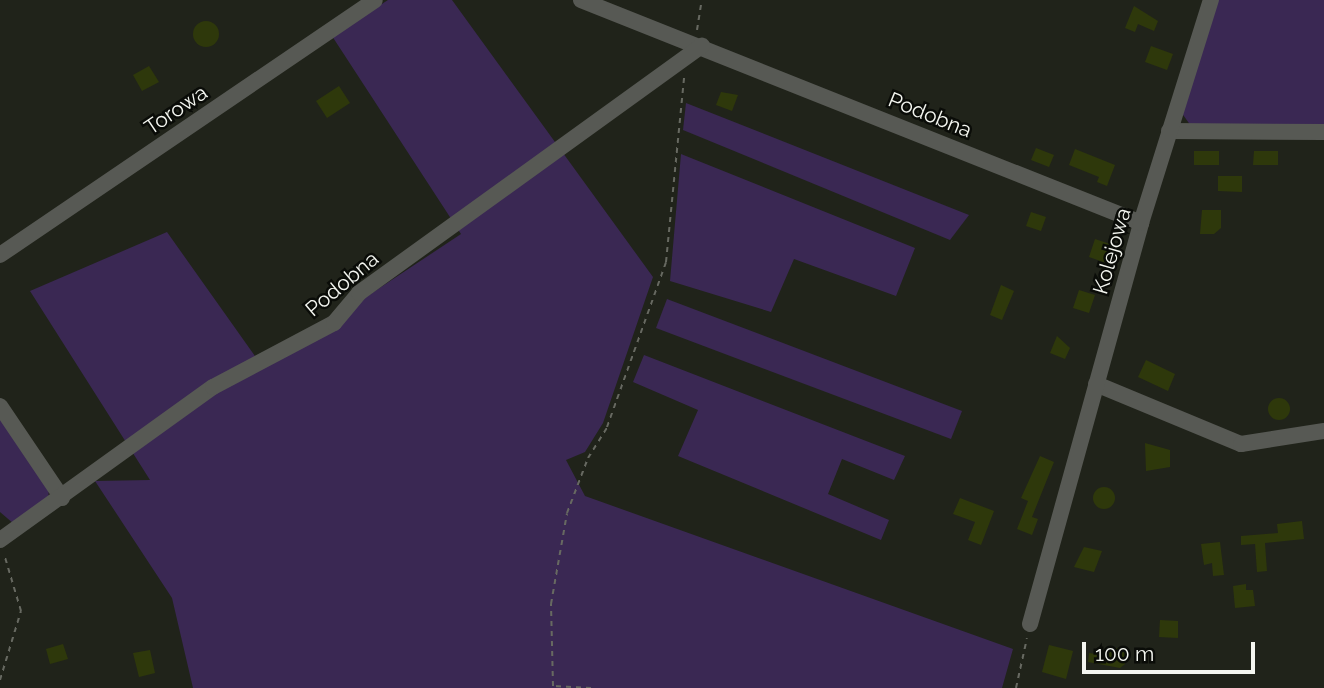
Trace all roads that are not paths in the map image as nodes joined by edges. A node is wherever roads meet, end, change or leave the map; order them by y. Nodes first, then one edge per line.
1 (375, 0) edge
2 (581, 0) edge
3 (1210, 0) edge
4 (695, 48) junction
5 (1169, 131) junction
6 (1324, 132) edge
7 (1142, 223) junction
8 (0, 255) edge
9 (1096, 384) junction
10 (0, 406) edge
11 (1324, 431) edge
12 (62, 498) junction
13 (2, 546) edge
14 (1030, 624) road end

1 - 8 street, Torowa
2 - 4 street, Podobna
3 - 5 street, Kolejowa
4 - 7 street, Podobna
4 - 12 street, Podobna
5 - 6 street
5 - 7 street, Kolejowa
7 - 9 street, Kolejowa
9 - 11 street
9 - 14 street, Kolejowa
10 - 12 street
12 - 13 street, Podobna

